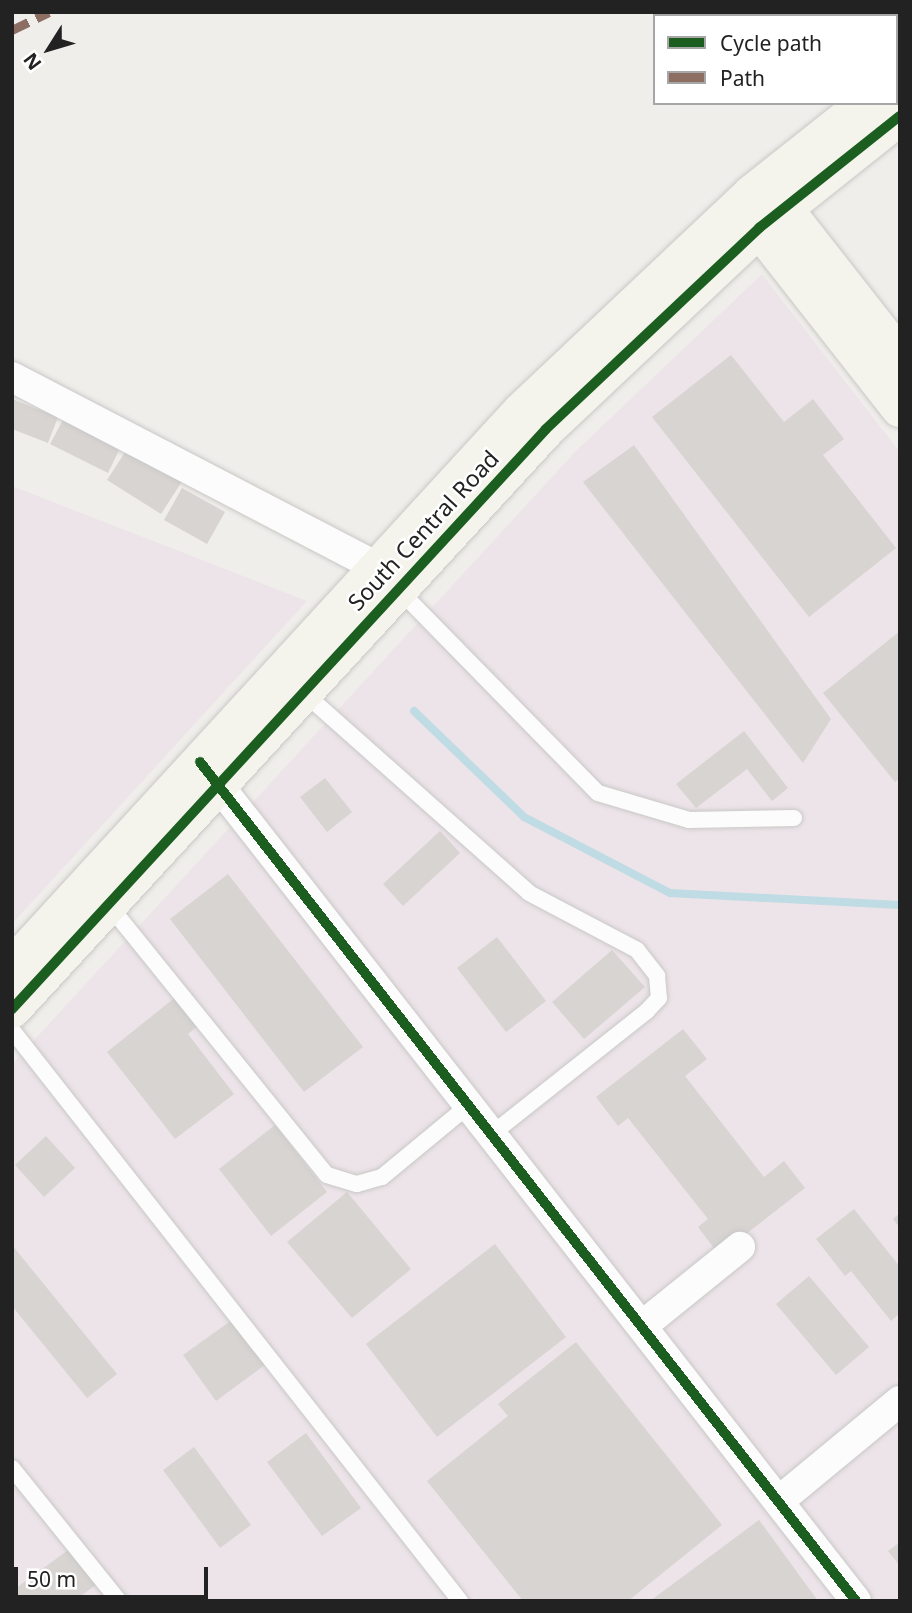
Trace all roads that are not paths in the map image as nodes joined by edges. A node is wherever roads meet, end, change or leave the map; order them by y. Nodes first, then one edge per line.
1 (865, 105) edge
2 (900, 116) edge
3 (764, 210) junction
4 (900, 357) edge
5 (12, 377) edge
6 (900, 408) edge
7 (388, 578) junction
8 (303, 692) junction
9 (209, 773) junction
10 (794, 818) dead end
11 (108, 904) junction
12 (12, 967) edge
13 (12, 1009) edge
14 (12, 1030) edge
15 (469, 1105) junction
16 (492, 1134) junction
17 (740, 1247) dead end
18 (642, 1326) junction
19 (900, 1402) edge
20 (12, 1468) edge
21 (779, 1501) junction
22 (120, 1601) edge
23 (460, 1601) edge
24 (856, 1601) edge

1 - 3 street, South Central Road
2 - 3 street, South Central Road
3 - 4 street
3 - 6 street
3 - 7 street, South Central Road
5 - 7 street
7 - 8 street, South Central Road
7 - 9 street, South Central Road
7 - 10 lane
8 - 9 street, South Central Road
8 - 16 lane
9 - 11 street, South Central Road
9 - 12 street, South Central Road
9 - 15 street
11 - 13 street, South Central Road
11 - 15 lane
14 - 23 lane
15 - 16 street
16 - 18 street
17 - 18 street
18 - 21 street
19 - 21 street
20 - 22 lane
21 - 24 street

